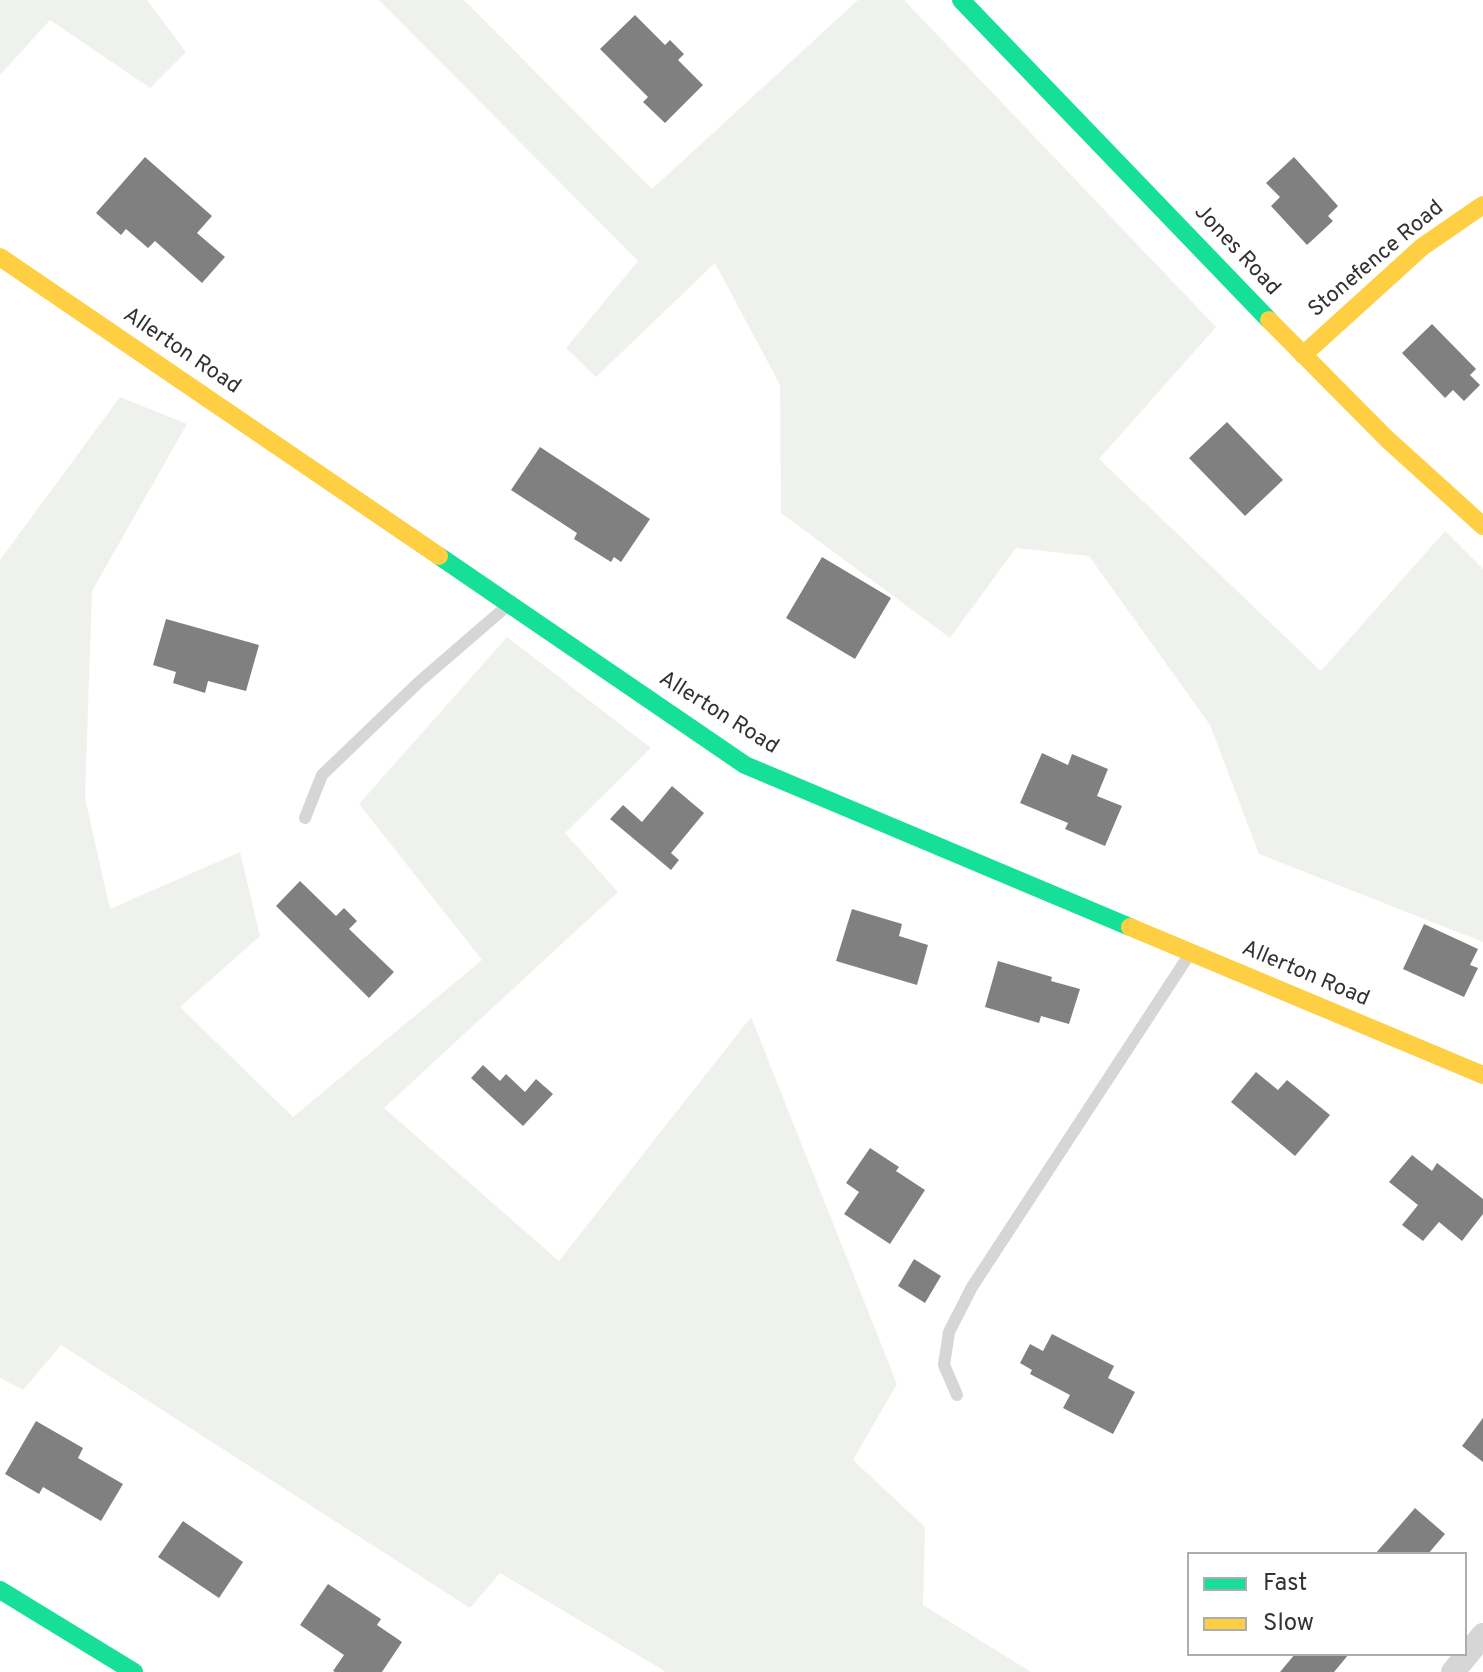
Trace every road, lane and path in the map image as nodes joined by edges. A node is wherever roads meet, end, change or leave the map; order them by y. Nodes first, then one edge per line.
1 (961, 0) edge
2 (1483, 205) edge
3 (0, 257) edge
4 (1303, 355) junction
5 (1483, 526) edge
6 (509, 604) junction
7 (305, 818) dead end
8 (1191, 952) junction
9 (1483, 1075) edge
10 (957, 1395) dead end
11 (0, 1590) edge
12 (1483, 1635) edge
13 (1467, 1655) edge
14 (1466, 1656) edge
15 (134, 1672) edge
16 (1453, 1672) edge

1 - 4 street, Jones Road
2 - 4 street, Stonefence Road
3 - 6 street, Allerton Road
4 - 5 street, Jones Road
6 - 7 lane
6 - 8 street, Allerton Road
8 - 9 street, Allerton Road
8 - 10 lane
11 - 15 street
12 - 13 street
14 - 16 street

